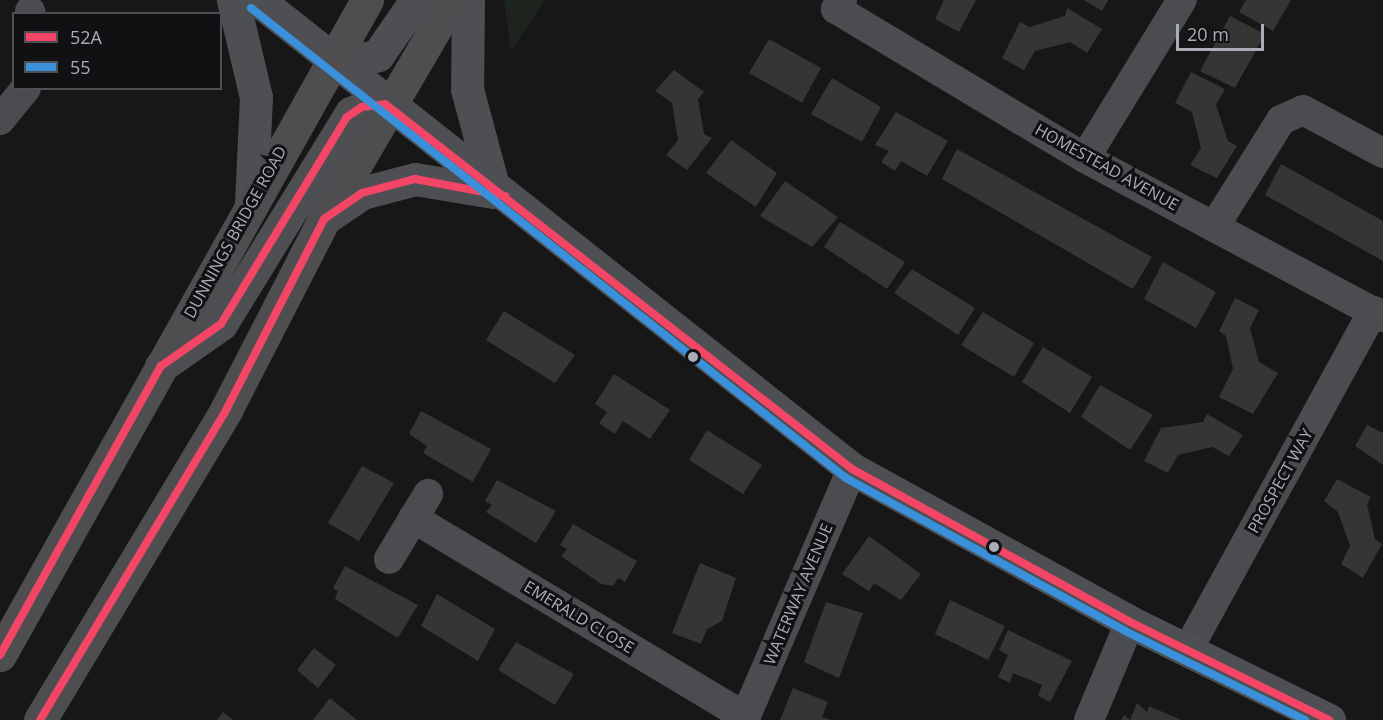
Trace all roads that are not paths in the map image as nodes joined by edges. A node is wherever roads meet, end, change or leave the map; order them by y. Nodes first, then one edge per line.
1 (233, 0) edge
2 (258, 0) edge
3 (367, 0) edge
4 (416, 0) edge
5 (452, 0) edge
6 (468, 0) edge
7 (1182, 0) edge
8 (839, 4) edge
9 (333, 58) junction
10 (25, 90) edge
11 (392, 105) junction
12 (0, 120) edge
13 (1383, 153) edge
14 (1085, 158) junction
15 (499, 191) junction
16 (251, 205) junction
17 (324, 219) junction
18 (1214, 227) junction
19 (1378, 314) edge
20 (161, 366) junction
21 (852, 469) junction
22 (388, 559) dead end
23 (1130, 622) junction
24 (1187, 651) junction
25 (0, 655) edge
26 (745, 718) edge
27 (40, 720) edge
28 (1089, 720) edge
29 (1329, 720) edge

1 - 16 main road
2 - 9 main road
3 - 9 highway, DUNNINGS BRIDGE ROAD
4 - 9 main road
5 - 11 highway
6 - 15 main road
7 - 14 street
8 - 14 street, HOMESTEAD AVENUE
9 - 11 main road
9 - 16 highway, DUNNINGS BRIDGE ROAD
10 - 12 street
11 - 15 main road
11 - 17 highway
11 - 20 main road
13 - 18 street
14 - 18 street, HOMESTEAD AVENUE
15 - 17 main road
15 - 21 main road
16 - 20 highway, DUNNINGS BRIDGE ROAD
17 - 27 highway
18 - 19 street, HOMESTEAD AVENUE
19 - 24 street, PROSPECT WAY
20 - 25 highway, DUNNINGS BRIDGE ROAD
21 - 23 main road
21 - 26 street, WATERWAY AVENUE
22 - 26 street, EMERALD CLOSE
23 - 24 main road
23 - 28 street
24 - 29 main road

